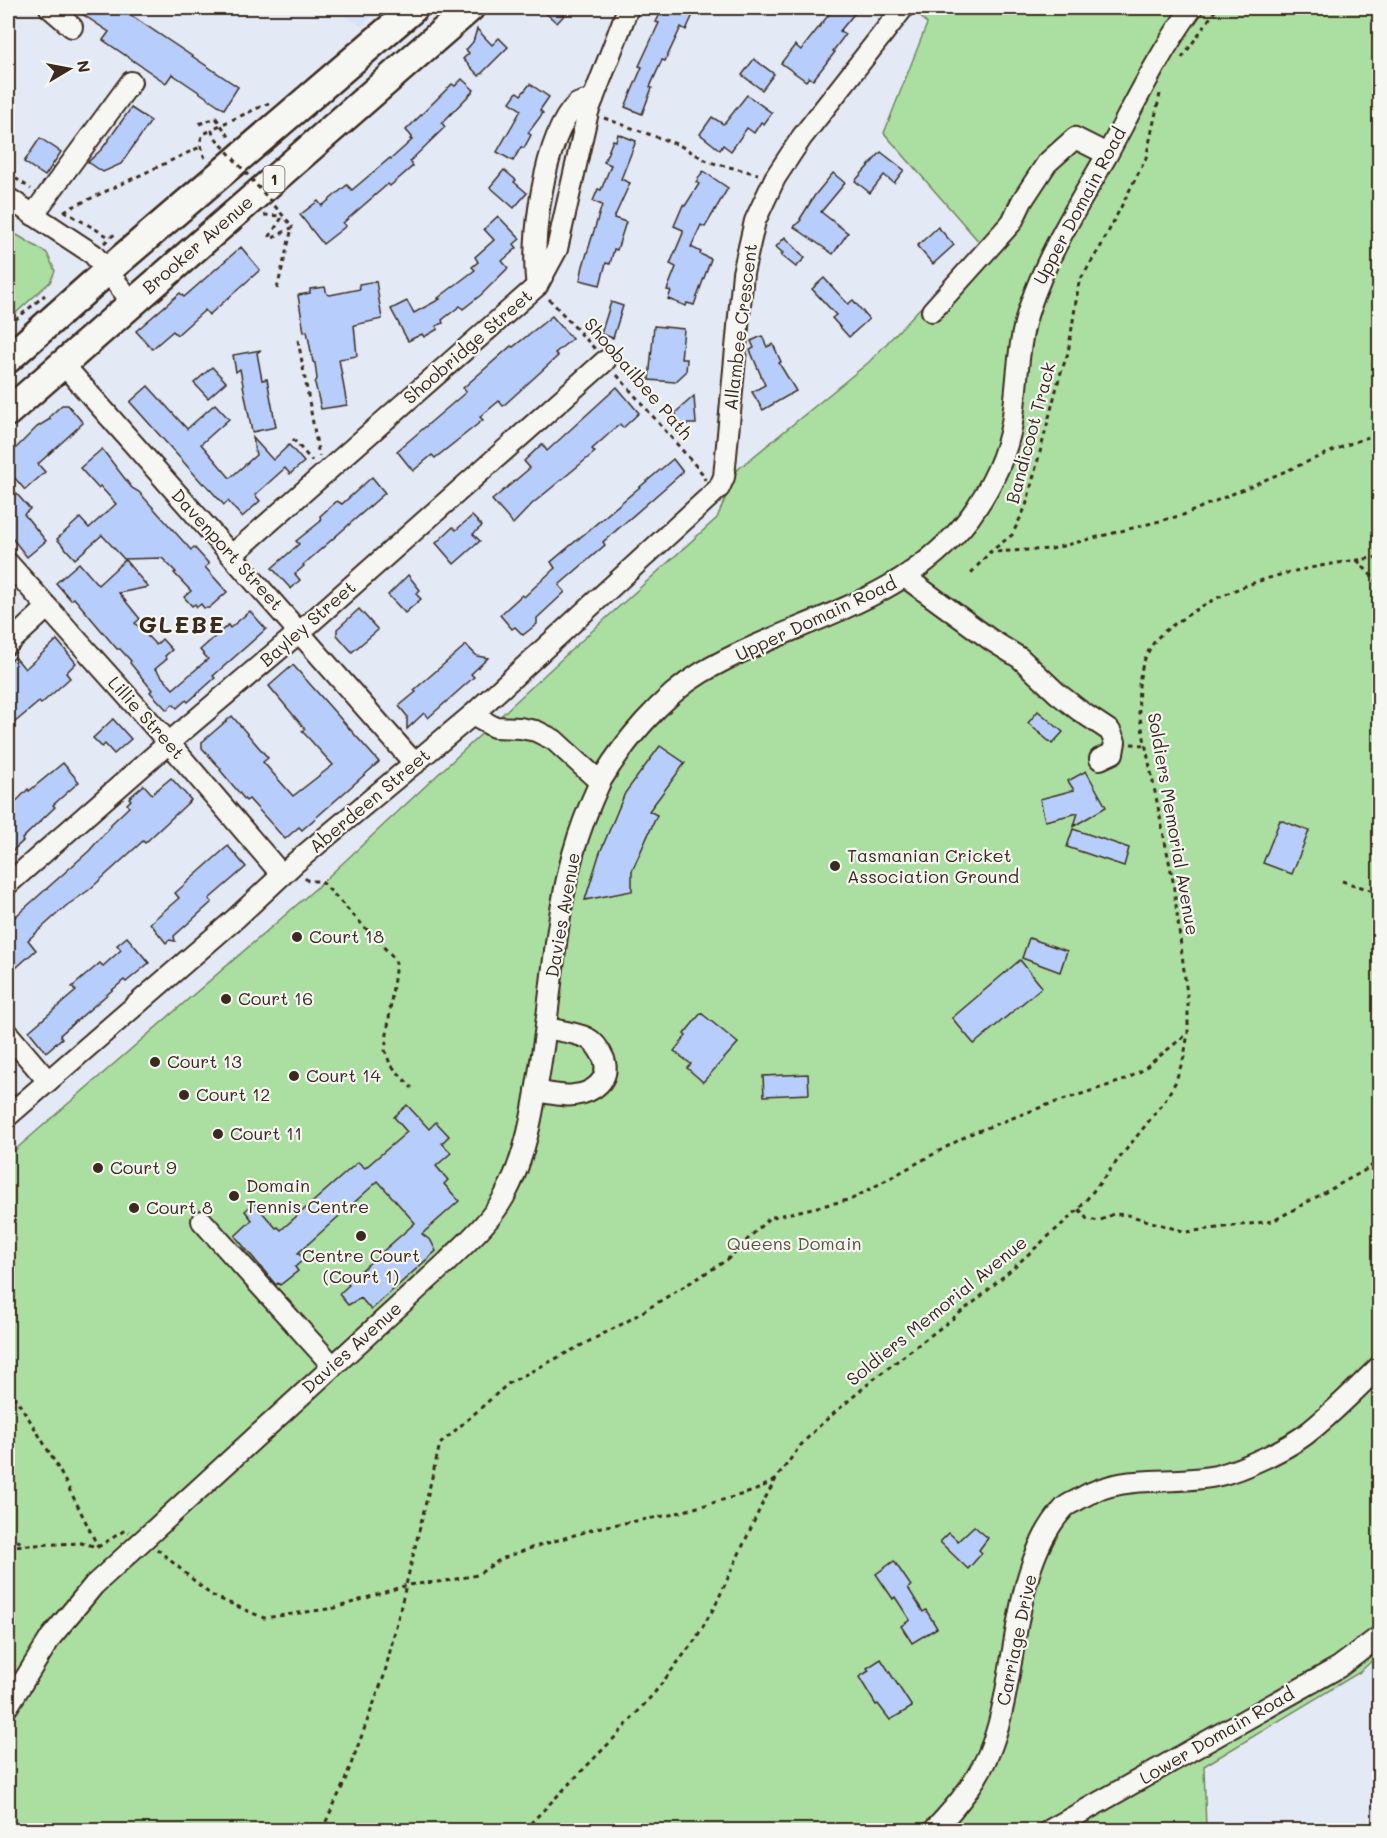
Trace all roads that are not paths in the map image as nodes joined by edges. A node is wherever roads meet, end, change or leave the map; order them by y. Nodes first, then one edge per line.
1 (50, 8) edge
2 (414, 8) edge
3 (470, 8) edge
4 (628, 8) edge
5 (903, 8) edge
6 (1192, 8) edge
7 (72, 27) dead end
8 (131, 82) dead end
9 (591, 106) junction
10 (1107, 154) junction
11 (8, 198) edge
12 (33, 215) junction
13 (106, 272) junction
14 (537, 286) junction
15 (133, 303) junction
16 (932, 311) dead end
17 (8, 359) edge
18 (605, 361) road end
19 (63, 364) junction
20 (8, 412) edge
21 (724, 477) joint
22 (232, 555) junction
23 (8, 563) edge
24 (905, 577) junction
25 (47, 608) junction
26 (299, 632) junction
27 (8, 644) edge
28 (472, 715) junction
29 (169, 743) junction
30 (1100, 759) dead end
31 (415, 764) junction
32 (600, 782) junction
33 (292, 874) junction
34 (8, 884) edge
35 (546, 1028) junction
36 (8, 1034) edge
37 (48, 1081) junction
38 (536, 1091) junction
39 (8, 1116) edge
40 (202, 1221) dead end
41 (332, 1365) junction
42 (1380, 1366) edge
43 (1380, 1636) edge
44 (8, 1706) edge
45 (934, 1830) edge
46 (1050, 1830) edge

1 - 7 street
2 - 13 highway, 1
3 - 15 highway, Brooker Avenue / 1
4 - 9 street, Shoobridge Street
5 - 21 street, Allambee Crescent
6 - 10 street, Upper Domain Road
8 - 12 street
9 - 14 street, Shoobridge Street
9 - 14 street
10 - 16 street
10 - 24 street, Upper Domain Road
11 - 12 street
12 - 13 street
13 - 15 street
13 - 17 highway, 1
14 - 22 street, Shoobridge Street
15 - 19 highway, Brooker Avenue / 1
18 - 26 street, Bayley Street
19 - 20 highway, Brooker Avenue / 1
19 - 22 street, Davenport Street
21 - 28 street, Aberdeen Street
22 - 26 street, Davenport Street
23 - 25 street, Lillie Street
24 - 30 street
24 - 32 street, Upper Domain Road
25 - 27 street
25 - 29 street, Lillie Street
26 - 29 street, Bayley Street
26 - 31 street, Davenport Street
28 - 31 street, Aberdeen Street
28 - 32 street
29 - 33 street, Lillie Street
29 - 34 street, Bayley Street
31 - 33 street, Aberdeen Street
32 - 35 street, Davies Avenue
33 - 37 street, Aberdeen Street
35 - 38 street, Davies Avenue
35 - 38 street
36 - 37 street
37 - 39 street, Aberdeen Street
38 - 41 street, Davies Avenue
40 - 41 street
41 - 44 street, Davies Avenue
42 - 45 street, Carriage Drive
43 - 46 street, Lower Domain Road

